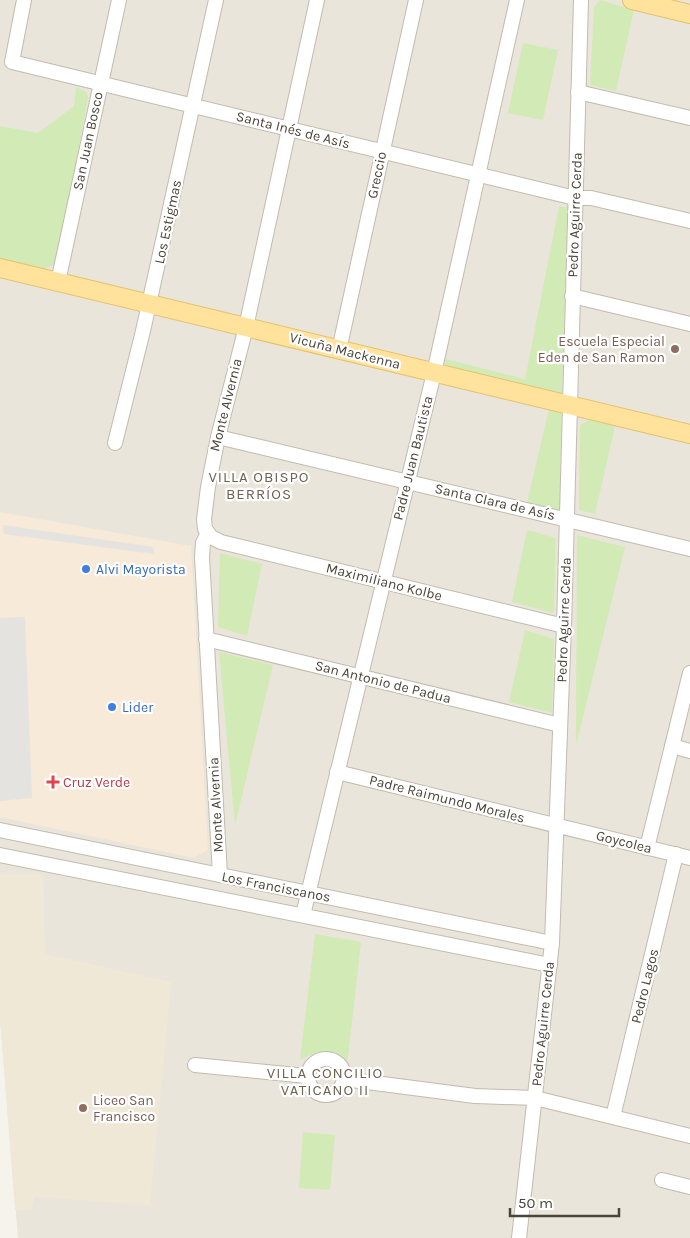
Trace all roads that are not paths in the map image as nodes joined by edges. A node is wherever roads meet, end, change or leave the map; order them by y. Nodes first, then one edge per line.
1 (24, 0) edge
2 (119, 0) edge
3 (216, 0) edge
4 (317, 0) edge
5 (416, 0) edge
6 (517, 0) edge
7 (581, 0) edge
8 (632, 0) edge
9 (690, 14) edge
10 (101, 83) junction
11 (578, 92) junction
12 (193, 106) junction
13 (690, 118) edge
14 (289, 129) junction
15 (382, 151) junction
16 (478, 174) junction
17 (575, 198) junction
18 (690, 221) edge
19 (0, 268) edge
20 (58, 282) junction
21 (572, 296) junction
22 (149, 304) junction
23 (690, 324) edge
24 (246, 327) junction
25 (339, 350) junction
26 (434, 373) junction
27 (570, 406) junction
28 (690, 434) edge
29 (218, 437) junction
30 (115, 443) dead end
31 (408, 482) junction
32 (567, 519) junction
33 (208, 533) junction
34 (690, 549) edge
35 (383, 582) junction
36 (564, 626) junction
37 (206, 640) junction
38 (690, 673) edge
39 (360, 677) junction
40 (686, 702) edge
41 (560, 725) junction
42 (672, 746) junction
43 (690, 751) edge
44 (337, 772) junction
45 (557, 826) junction
46 (0, 830) edge
47 (647, 848) junction
48 (676, 854) junction
49 (0, 855) edge
50 (690, 858) edge
51 (173, 866) junction
52 (220, 875) junction
53 (168, 888) junction
54 (308, 893) junction
55 (302, 915) junction
56 (552, 943) junction
57 (550, 966) junction
58 (194, 1065) dead end
59 (307, 1076) junction
60 (344, 1079) junction
61 (535, 1098) junction
62 (613, 1117) junction
63 (690, 1136) edge
64 (662, 1180) dead end
65 (690, 1187) edge
66 (519, 1238) edge

1 - 10 street, Santa Inés de Asís
2 - 10 street, San Juan Bosco
3 - 12 street, Los Estigmas
4 - 14 street, Monte Alvernia
5 - 15 street, Greccio
6 - 16 street, Padre Juan Bautista
7 - 11 street, Pedro Aguirre Cerda
8 - 9 main road
10 - 12 street, Santa Inés de Asís
10 - 20 street, San Juan Bosco
11 - 13 street
11 - 17 street, Pedro Aguirre Cerda
12 - 14 street, Santa Inés de Asís
12 - 22 street, Los Estigmas
14 - 15 street, Santa Inés de Asís
14 - 24 street, Monte Alvernia
15 - 16 street, Santa Inés de Asís
15 - 25 street, Greccio
16 - 17 street, Santa Inés de Asís
16 - 26 street, Padre Juan Bautista
17 - 18 street, Santa Inés de Asís
17 - 21 street, Pedro Aguirre Cerda
19 - 20 main road, Vicuña Mackenna
20 - 22 main road, Vicuña Mackenna
21 - 23 street
21 - 27 street, Pedro Aguirre Cerda
22 - 24 main road, Vicuña Mackenna
22 - 30 street, Los Estigmas
24 - 25 main road, Vicuña Mackenna
24 - 29 street, Monte Alvernia
25 - 26 main road, Vicuña Mackenna
26 - 27 main road, Vicuña Mackenna
26 - 31 street, Padre Juan Bautista
27 - 28 main road, Vicuña Mackenna
27 - 32 street, Pedro Aguirre Cerda
29 - 31 street, Santa Clara de Asís
29 - 33 street, Monte Alvernia
31 - 32 street, Santa Clara de Asís
31 - 35 street, Padre Juan Bautista
32 - 34 street, Santa Clara de Asís
32 - 36 street, Pedro Aguirre Cerda
33 - 35 street, Maximiliano Kolbe
33 - 37 street, Monte Alvernia
35 - 36 street, Maximiliano Kolbe
35 - 39 street, Padre Juan Bautista
36 - 41 street, Pedro Aguirre Cerda
37 - 39 street, San Antonio de Padua
37 - 52 street, Monte Alvernia
38 - 40 street
39 - 41 street, San Antonio de Padua
39 - 44 street, Padre Juan Bautista
40 - 42 street
41 - 45 street, Pedro Aguirre Cerda
42 - 43 street
42 - 47 street
44 - 45 street, Padre Raimundo Morales
44 - 54 street, Padre Juan Bautista
45 - 47 street, Goycolea
45 - 56 street, Pedro Aguirre Cerda
46 - 51 street, Los Franciscanos
47 - 48 street, Goycolea
48 - 50 street, Goycolea
48 - 62 street, Pedro Lagos
49 - 53 street, Los Franciscanos
51 - 52 street, Los Franciscanos
51 - 53 street
52 - 54 street, Los Franciscanos
53 - 55 street, Los Franciscanos
54 - 55 street, Padre Juan Bautista
54 - 56 street, Los Franciscanos
55 - 57 street, Los Franciscanos
56 - 57 street, Pedro Aguirre Cerda
57 - 61 street, Pedro Aguirre Cerda
58 - 59 street
59 - 60 street
59 - 60 street
60 - 61 street
61 - 62 street
61 - 66 street, Pedro Aguirre Cerda
62 - 63 street
64 - 65 street

